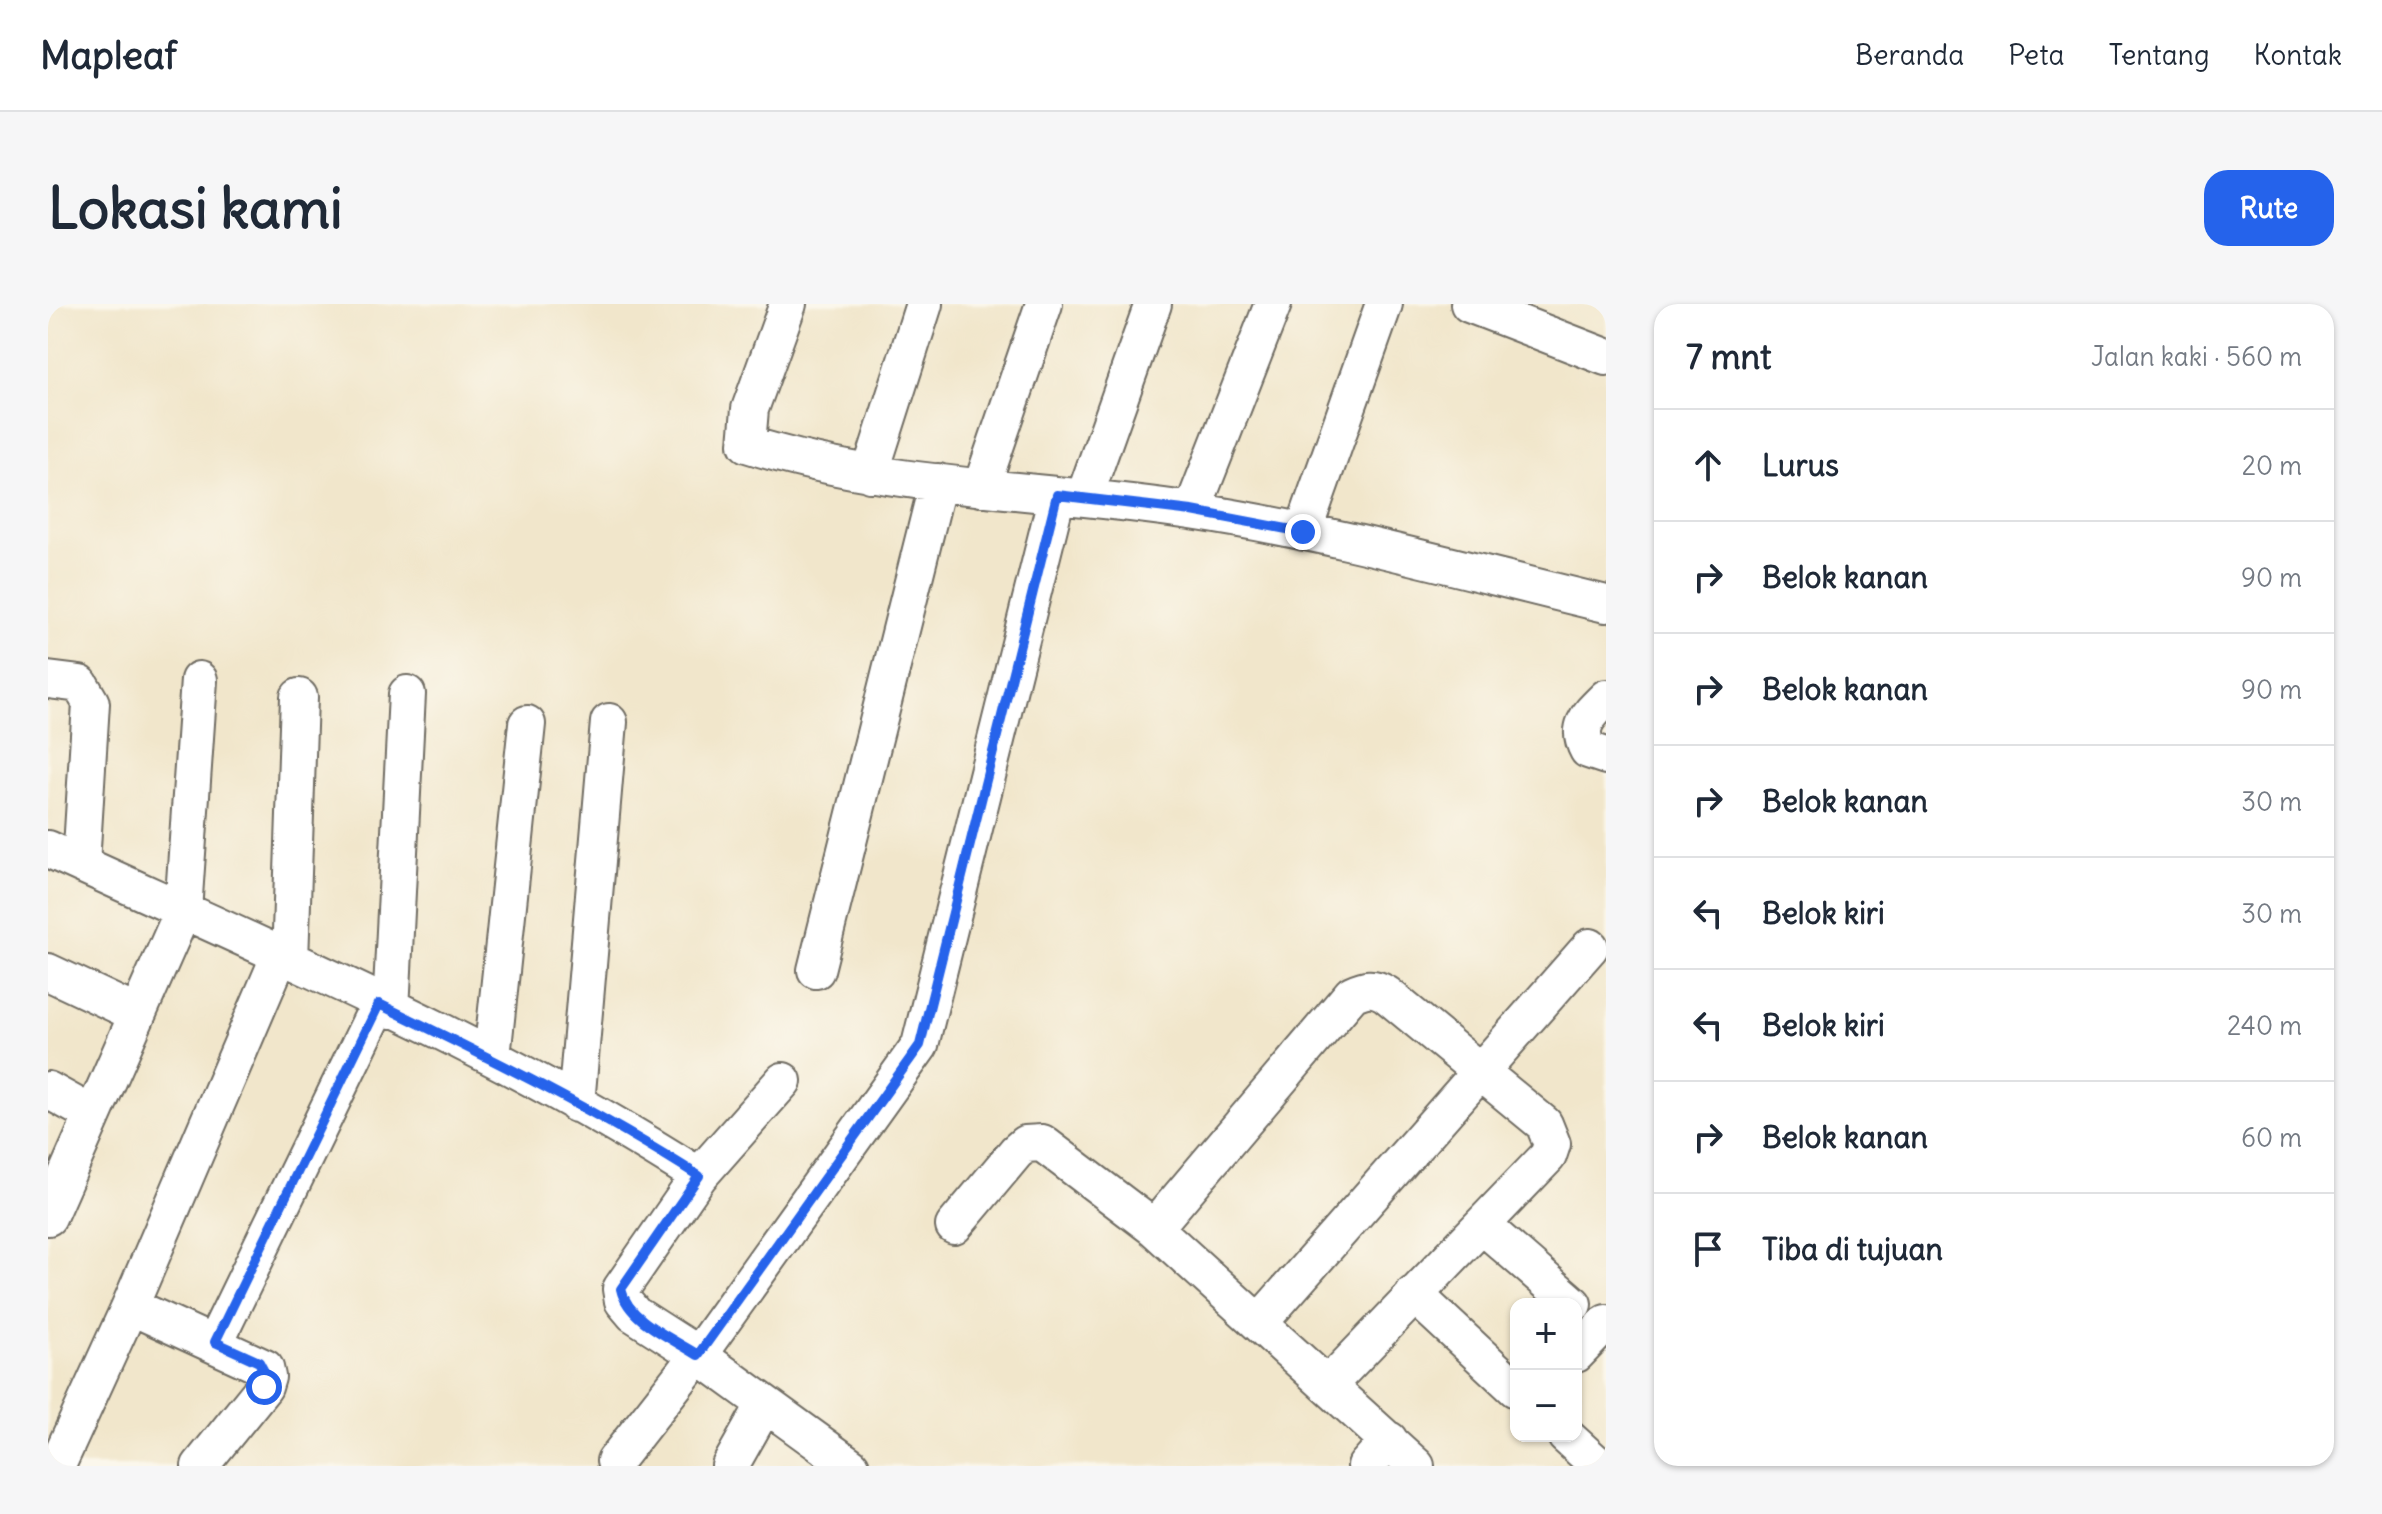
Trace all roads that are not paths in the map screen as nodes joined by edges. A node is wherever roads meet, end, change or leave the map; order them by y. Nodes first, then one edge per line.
1 (788, 304) edge
2 (924, 304) edge
3 (1044, 304) edge
4 (1153, 304) edge
5 (1273, 304) edge
6 (1384, 304) edge
7 (1469, 304) edge
8 (1606, 357) edge
9 (870, 474) junction
10 (938, 482) junction
11 (981, 488) junction
12 (1071, 496) junction
13 (1192, 511) junction
14 (1303, 532) junction
15 (1606, 604) edge
16 (48, 680) edge
17 (199, 680) dead end
18 (407, 694) dead end
19 (299, 697) dead end
20 (1606, 698) edge
21 (609, 722) dead end
22 (527, 724) dead end
23 (1606, 756) edge
24 (48, 849) edge
25 (81, 864) junction
26 (183, 911) junction
27 (1590, 947) dead end
28 (285, 958) junction
29 (816, 970) dead end
30 (48, 972) edge
31 (385, 1007) junction
32 (137, 1014) junction
33 (492, 1057) junction
34 (1480, 1073) junction
35 (783, 1081) dead end
36 (48, 1090) edge
37 (576, 1104) junction
38 (93, 1115) junction
39 (699, 1176) junction
40 (50, 1205) edge
41 (1482, 1225) junction
42 (954, 1226) dead end
43 (1154, 1228) junction
44 (1414, 1294) junction
45 (130, 1306) junction
46 (1589, 1315) edge
47 (1259, 1323) junction
48 (1582, 1336) edge
49 (215, 1342) junction
50 (698, 1355) junction
51 (1510, 1383) edge
52 (1328, 1385) junction
53 (765, 1404) junction
54 (1573, 1442) edge
55 (1377, 1453) edge
56 (60, 1460) edge
57 (615, 1461) dead end
58 (200, 1466) edge
59 (730, 1466) edge
60 (851, 1466) edge
61 (1416, 1466) edge
62 (1599, 1466) edge

1 - 9 street
2 - 9 street
3 - 11 street
4 - 12 street
5 - 13 street
6 - 14 street
7 - 8 street
9 - 10 street
10 - 11 street
10 - 29 street
11 - 12 street
12 - 13 street
12 - 50 street
13 - 14 street
14 - 15 street
16 - 25 street
17 - 26 street
18 - 31 street
19 - 28 street
20 - 23 street
21 - 37 street
22 - 33 street
24 - 25 street
25 - 26 street
26 - 28 street
26 - 32 street
27 - 34 street
28 - 31 street
28 - 45 street
30 - 32 street
31 - 33 street
31 - 49 street
32 - 38 street
33 - 37 street
34 - 41 street
34 - 43 street
34 - 47 street
35 - 39 street
36 - 38 street
37 - 39 street
38 - 40 street
39 - 50 street
41 - 44 street
41 - 46 street
42 - 43 street
43 - 47 street
44 - 51 street
44 - 52 street
45 - 49 street
45 - 56 street
46 - 48 street
47 - 52 street
49 - 58 street
50 - 53 street
50 - 57 street
52 - 55 street
53 - 59 street
53 - 60 street
54 - 62 street
55 - 61 street

